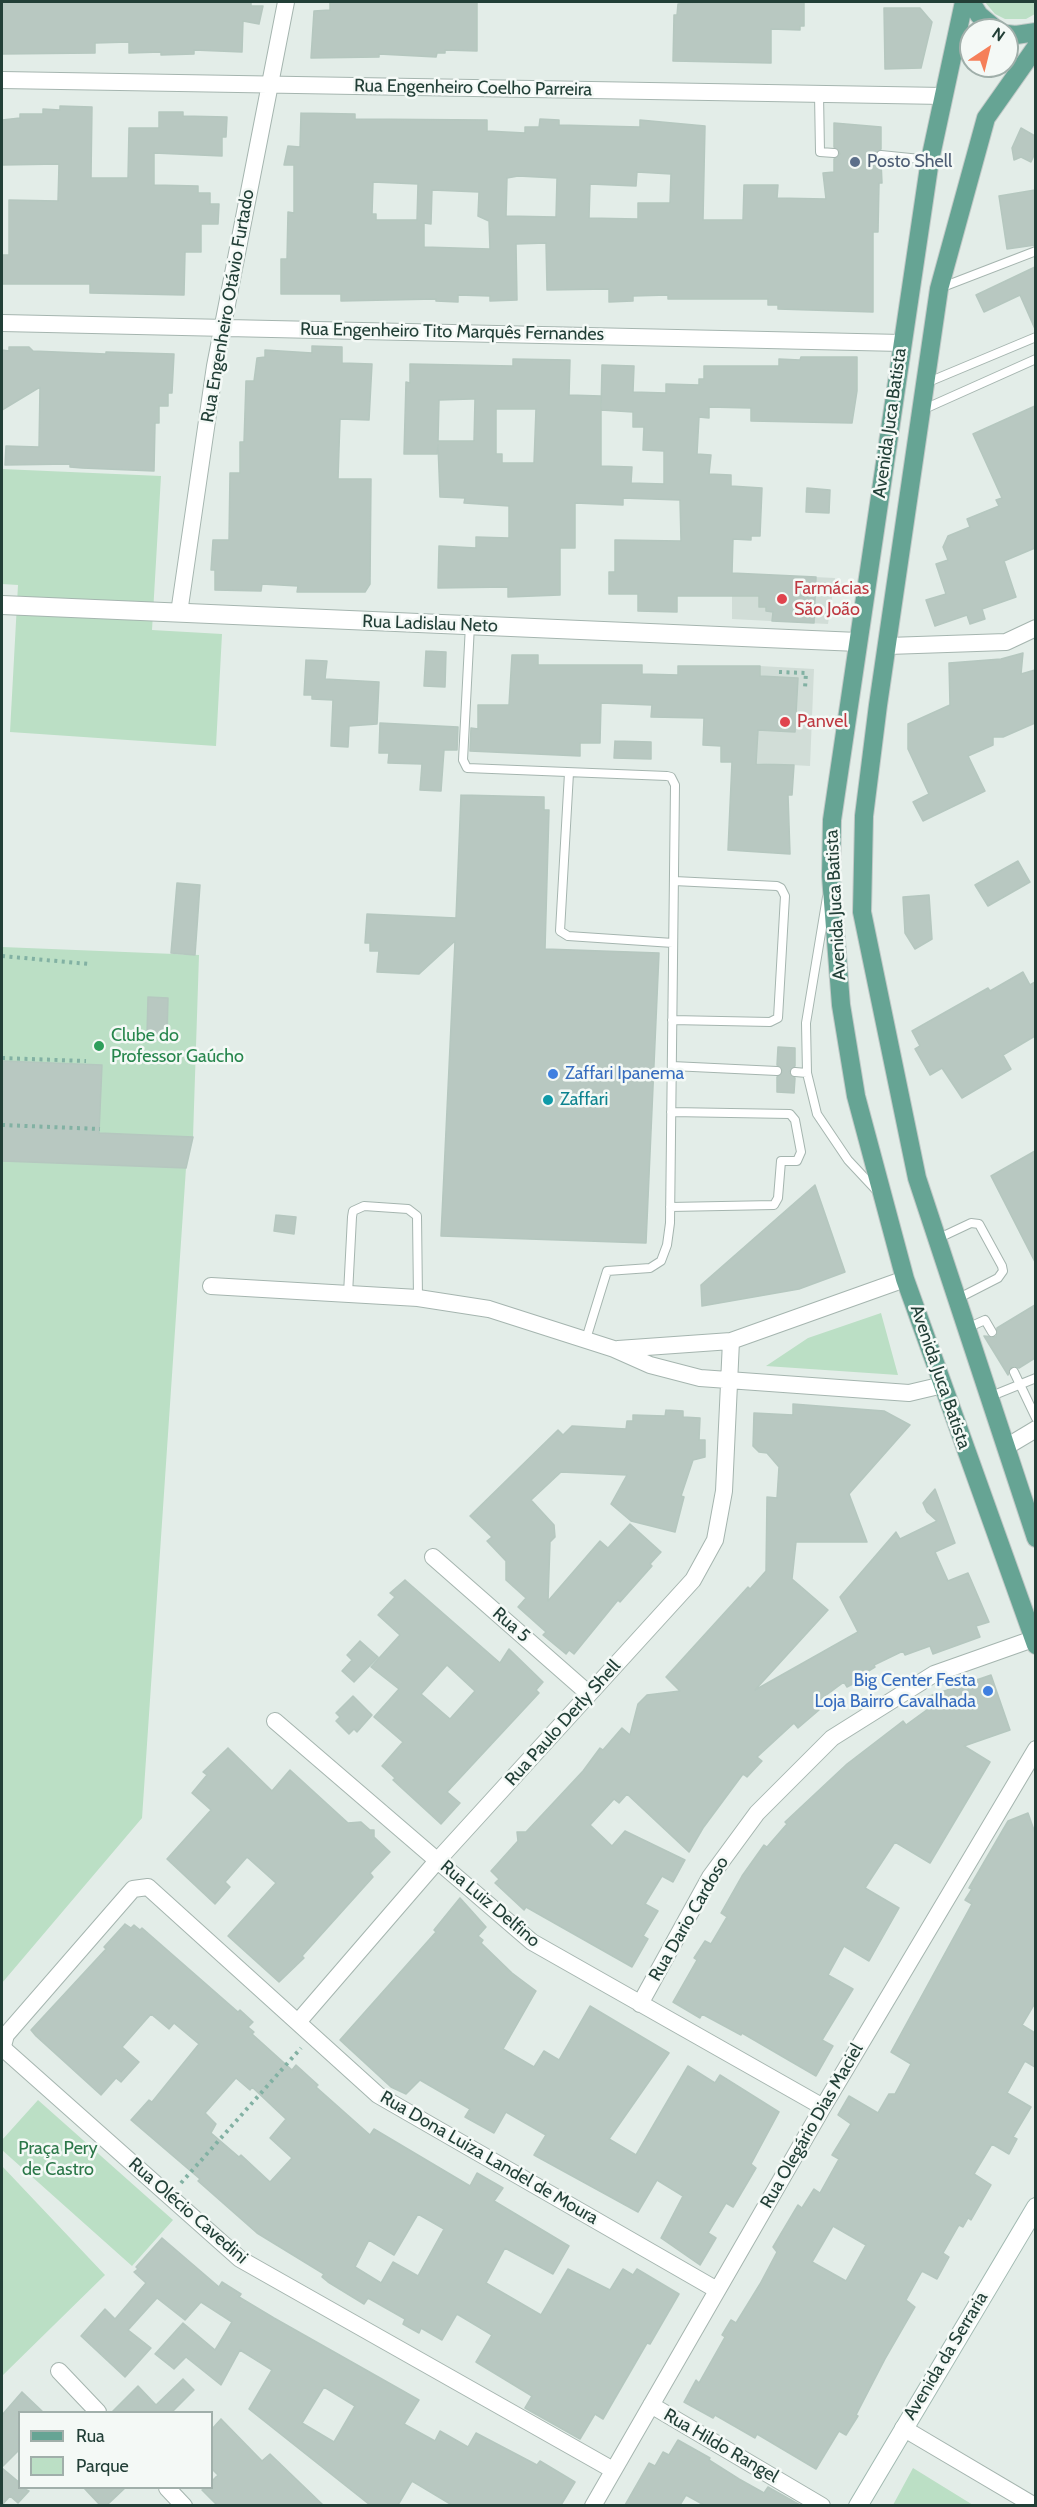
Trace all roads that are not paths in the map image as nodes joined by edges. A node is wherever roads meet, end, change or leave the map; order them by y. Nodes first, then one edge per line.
1 (286, 2) edge
2 (964, 2) edge
3 (971, 2) edge
4 (983, 18) edge
5 (1035, 32) edge
6 (1019, 35) edge
7 (1035, 47) edge
8 (2, 80) edge
9 (268, 85) junction
10 (819, 94) junction
11 (944, 96) junction
12 (834, 153) dead end
13 (881, 155) dead end
14 (930, 160) junction
15 (1035, 251) edge
16 (939, 289) junction
17 (2, 323) edge
18 (223, 327) junction
19 (1035, 337) edge
20 (902, 343) junction
21 (1035, 359) edge
22 (926, 383) junction
23 (922, 410) junction
24 (2, 605) edge
25 (179, 613) junction
26 (470, 626) junction
27 (1035, 628) edge
28 (858, 642) junction
29 (888, 646) junction
30 (568, 772) junction
31 (831, 876) junction
32 (674, 881) junction
33 (673, 943) junction
34 (672, 1020) junction
35 (672, 1066) junction
36 (777, 1071) dead end
37 (795, 1072) dead end
38 (807, 1073) junction
39 (671, 1112) junction
40 (884, 1197) junction
41 (670, 1208) junction
42 (937, 1239) junction
43 (905, 1279) junction
44 (210, 1286) dead end
45 (348, 1294) junction
46 (418, 1298) junction
47 (957, 1299) junction
48 (966, 1328) junction
49 (992, 1332) dead end
50 (586, 1340) junction
51 (731, 1341) junction
52 (614, 1349) junction
53 (1014, 1372) dead end
54 (1035, 1378) edge
55 (730, 1380) junction
56 (943, 1385) junction
57 (1021, 1385) junction
58 (989, 1397) junction
59 (1035, 1418) edge
60 (1035, 1429) edge
61 (1006, 1447) junction
62 (1035, 1538) edge
63 (433, 1557) dead end
64 (1034, 1642) edge
65 (589, 1694) junction
66 (275, 1721) dead end
67 (1035, 1749) edge
68 (437, 1861) junction
69 (143, 1886) joint
70 (640, 2004) junction
71 (298, 2022) junction
72 (823, 2107) junction
73 (1035, 2207) edge
74 (717, 2290) junction
75 (59, 2371) dead end
76 (651, 2405) junction
77 (97, 2411) edge
78 (903, 2428) junction
79 (613, 2470) junction
80 (169, 2489) edge
81 (184, 2505) edge
82 (593, 2505) edge
83 (822, 2505) edge
84 (858, 2505) edge
85 (1035, 2505) edge

1 - 9 street, Rua Engenheiro Otávio Furtado
2 - 11 main road, Avenida Juca Batista
3 - 4 main road
5 - 6 main road
7 - 16 main road, Avenida Juca Batista
8 - 9 street, Rua Engenheiro Coelho Parreira
9 - 10 street, Rua Engenheiro Coelho Parreira
9 - 18 street, Rua Engenheiro Otávio Furtado
10 - 11 street, Rua Engenheiro Coelho Parreira
10 - 12 lane
11 - 14 main road, Avenida Juca Batista
13 - 14 lane
14 - 20 main road, Avenida Juca Batista
15 - 16 lane
16 - 22 main road, Avenida Juca Batista
17 - 18 street, Rua Engenheiro Tito Marquês Fernandes
18 - 20 street, Rua Engenheiro Tito Marquês Fernandes
18 - 25 street, Rua Engenheiro Otávio Furtado
19 - 22 lane
20 - 28 main road, Avenida Juca Batista
21 - 23 lane
22 - 23 main road, Avenida Juca Batista
23 - 29 main road, Avenida Juca Batista
24 - 25 street, Rua Ladislau Neto
25 - 26 street, Rua Ladislau Neto
26 - 28 street, Rua Ladislau Neto
26 - 30 lane
27 - 29 street
28 - 31 main road, Avenida Juca Batista
29 - 42 main road, Avenida Juca Batista
30 - 32 lane
30 - 33 lane
31 - 38 lane
31 - 40 main road, Avenida Juca Batista
32 - 33 lane
32 - 34 lane
33 - 34 lane
34 - 35 lane
35 - 36 lane
35 - 39 lane
37 - 38 lane
38 - 40 lane
39 - 41 lane
39 - 41 lane
40 - 43 main road, Avenida Juca Batista
41 - 50 lane
42 - 47 main road, Avenida Juca Batista
42 - 47 lane
43 - 51 street
43 - 56 main road, Avenida Juca Batista
44 - 45 street
45 - 46 street
45 - 46 lane
46 - 50 street
47 - 48 main road, Avenida Juca Batista
48 - 49 lane
48 - 58 main road, Avenida Juca Batista
50 - 52 street
51 - 52 street
51 - 55 street, Rua Paulo Derly Shell
52 - 55 street
53 - 57 lane
54 - 57 lane
55 - 56 street
55 - 65 street, Rua Paulo Derly Shell
56 - 64 main road, Avenida Juca Batista
57 - 58 lane
57 - 59 lane
58 - 61 main road, Avenida Juca Batista
60 - 61 street
61 - 62 main road, Avenida Juca Batista
63 - 65 street, Rua 5
64 - 70 street, Rua Dario Cardoso
65 - 68 street, Rua Paulo Derly Shell
66 - 68 street, Rua Luiz Delfino
67 - 72 street, Rua Olegário Dias Maciel
68 - 70 street, Rua Luiz Delfino
68 - 71 street, Rua Paulo Derly Shell
69 - 71 street, Rua Dona Luiza Landel de Moura
69 - 79 street, Rua Olécio Cavedini
70 - 72 street, Rua Luiz Delfino
71 - 74 street, Rua Dona Luiza Landel de Moura
72 - 74 street, Rua Olegário Dias Maciel
73 - 78 street, Avenida da Serraria
74 - 76 street, Rua Olegário Dias Maciel
75 - 77 street
76 - 79 street, Rua Olegário Dias Maciel
76 - 83 street, Rua Hildo Rangel
78 - 84 street, Avenida da Serraria
78 - 85 street
79 - 82 street, Rua Olegário Dias Maciel
80 - 81 street

